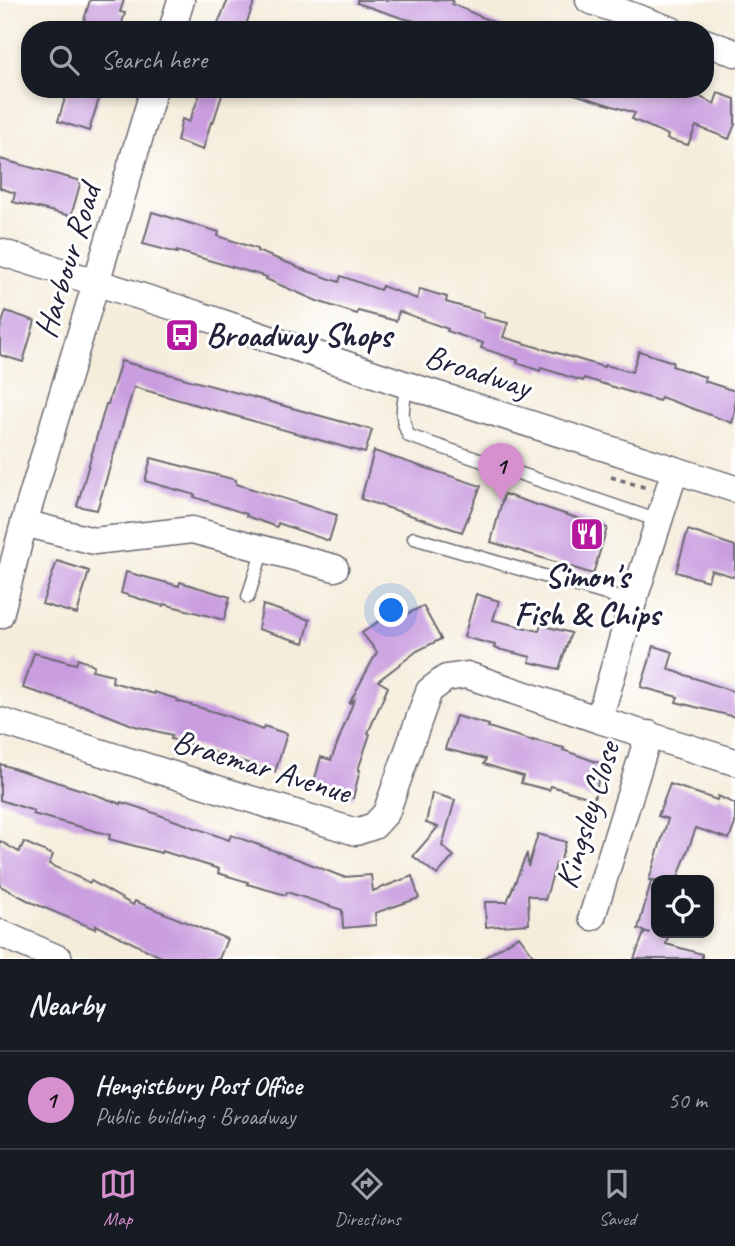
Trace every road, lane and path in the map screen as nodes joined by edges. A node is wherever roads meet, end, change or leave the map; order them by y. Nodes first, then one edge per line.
1 (181, 0) edge
2 (589, 0) edge
3 (175, 21) edge
4 (646, 21) edge
5 (714, 45) edge
6 (735, 53) edge
7 (151, 98) edge
8 (0, 252) edge
9 (97, 283) junction
10 (407, 385) junction
11 (675, 470) junction
12 (735, 489) edge
13 (659, 521) junction
14 (24, 523) junction
15 (414, 538) dead end
16 (263, 549) junction
17 (335, 568) dead end
18 (248, 597) dead end
19 (633, 602) junction
20 (0, 615) edge
21 (599, 720) junction
22 (0, 721) edge
23 (649, 734) junction
24 (735, 762) edge
25 (592, 917) dead end
26 (0, 933) edge
27 (59, 959) edge

1 - 3 street
2 - 4 street
5 - 6 street
7 - 9 street, Harbour Road
8 - 9 street, Broadway
9 - 10 street, Broadway
9 - 14 street, Harbour Road
10 - 11 street, Broadway
10 - 13 lane
11 - 12 street, Broadway
11 - 13 street
13 - 19 street
14 - 16 street
14 - 20 street, Harbour Road
15 - 19 lane
16 - 17 street
16 - 18 lane
19 - 21 street
21 - 22 street, Braemar Avenue
21 - 23 street, Braemar Avenue
23 - 24 street, Braemar Avenue
23 - 25 street, Kingsley Close
26 - 27 street

